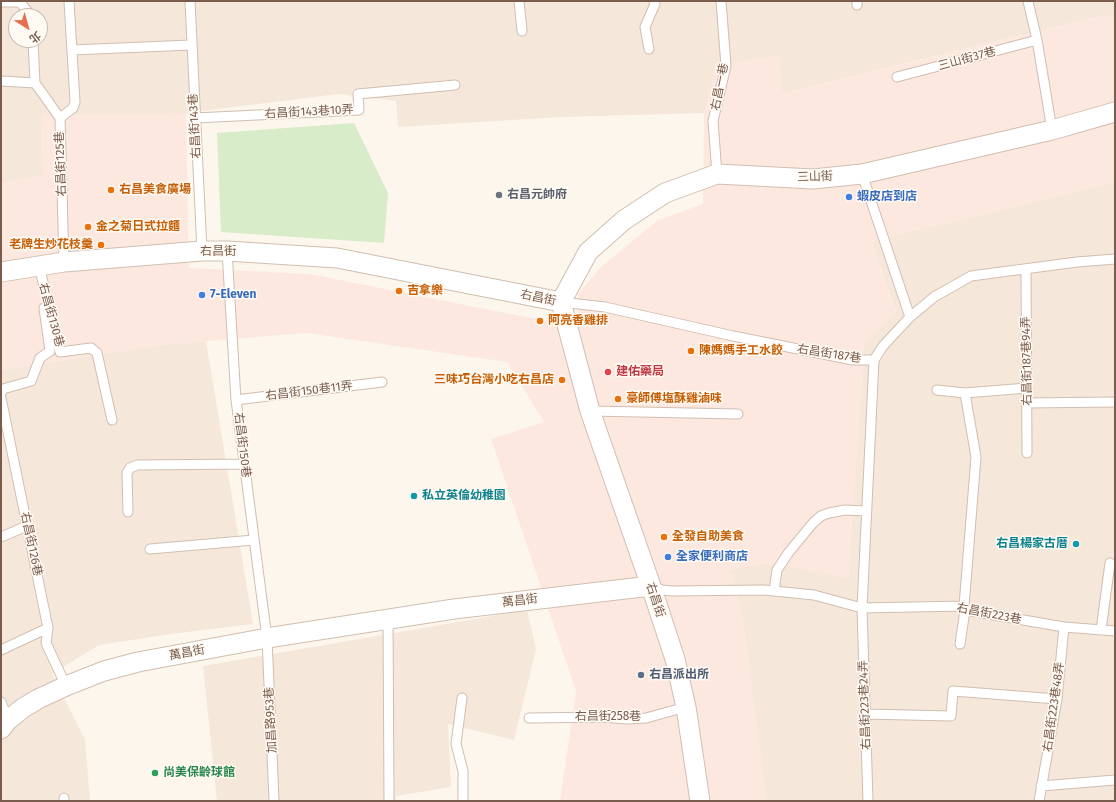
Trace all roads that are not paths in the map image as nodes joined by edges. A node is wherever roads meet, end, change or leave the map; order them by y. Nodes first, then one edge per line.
1 (19, 1) edge
2 (69, 1) edge
3 (190, 1) edge
4 (519, 1) edge
5 (654, 1) edge
6 (721, 1) edge
7 (1028, 1) edge
8 (1, 2) edge
9 (522, 31) dead end
10 (1037, 40) junction
11 (191, 45) junction
12 (33, 48) edge
13 (649, 49) dead end
14 (72, 50) junction
15 (897, 77) dead end
16 (1, 81) edge
17 (35, 83) junction
18 (455, 85) dead end
19 (1115, 112) edge
20 (60, 118) junction
21 (195, 118) junction
22 (1052, 130) junction
23 (716, 174) junction
24 (862, 174) junction
25 (202, 251) junction
26 (227, 251) junction
27 (1115, 259) edge
28 (64, 262) junction
29 (39, 266) junction
30 (1026, 269) junction
31 (1, 272) edge
32 (561, 302) junction
33 (910, 317) junction
34 (874, 360) junction
35 (382, 382) dead end
36 (1027, 388) junction
37 (937, 390) dead end
38 (1, 393) edge
39 (965, 393) junction
40 (1, 398) edge
41 (236, 400) junction
42 (1115, 402) edge
43 (1027, 403) junction
44 (590, 411) junction
45 (738, 414) dead end
46 (112, 420) dead end
47 (1028, 453) dead end
48 (244, 464) junction
49 (866, 511) junction
50 (128, 512) dead end
51 (28, 526) junction
52 (1, 537) edge
53 (254, 540) junction
54 (150, 548) dead end
55 (1110, 563) dead end
56 (651, 586) junction
57 (774, 591) junction
58 (862, 608) junction
59 (964, 608) junction
60 (388, 619) junction
61 (1064, 627) junction
62 (48, 628) junction
63 (1101, 630) junction
64 (1115, 631) edge
65 (267, 638) junction
66 (960, 644) dead end
67 (1, 650) edge
68 (66, 686) junction
69 (462, 698) dead end
70 (1058, 699) junction
71 (1, 702) edge
72 (686, 707) junction
73 (865, 714) junction
74 (529, 718) dead end
75 (5, 724) edge
76 (1115, 780) edge
77 (1041, 786) junction
78 (274, 801) edge
79 (389, 801) edge
80 (463, 801) edge
81 (700, 801) edge
82 (868, 801) edge
83 (1039, 801) edge

1 - 8 lane
2 - 14 lane, 右昌街125巷
3 - 11 lane, 右昌街143巷
4 - 9 lane
5 - 13 lane
6 - 23 lane, 右昌一巷
7 - 10 lane
10 - 15 lane, 三山街37巷
10 - 22 lane
11 - 14 lane
11 - 21 lane, 右昌街143巷
12 - 17 lane
14 - 20 lane, 右昌街125巷
16 - 17 lane
17 - 20 lane
18 - 21 lane, 右昌街143巷10弄
19 - 22 street, 三山街
20 - 28 lane, 右昌街125巷
21 - 25 lane, 右昌街143巷
22 - 24 street, 三山街
23 - 24 street, 三山街
23 - 32 street, 三山街
24 - 33 lane
25 - 26 street, 右昌街
25 - 28 street, 右昌街
26 - 32 street, 右昌街
26 - 41 lane, 右昌街150巷
27 - 30 lane, 右昌街187巷
28 - 29 street, 右昌街
29 - 31 street, 右昌街
29 - 38 lane
29 - 46 lane, 右昌街130巷
30 - 33 lane, 右昌街187巷
30 - 36 lane, 右昌街187巷94弄
32 - 34 lane, 右昌街187巷
32 - 44 street, 右昌街
33 - 34 lane, 右昌街187巷
34 - 49 lane
35 - 41 lane, 右昌街150巷11弄
36 - 39 lane
36 - 43 lane, 右昌街187巷94弄
37 - 39 lane
39 - 59 lane
40 - 51 lane, 右昌街126巷
41 - 48 lane, 右昌街150巷
42 - 43 lane
43 - 47 lane, 右昌街187巷94弄
44 - 45 lane
44 - 56 street, 右昌街
48 - 50 lane
48 - 53 lane, 右昌街150巷
49 - 57 lane
49 - 58 lane
51 - 52 lane
51 - 62 lane, 右昌街126巷
53 - 54 lane
53 - 65 lane, 右昌街150巷
55 - 63 lane
56 - 57 lane, 右昌街223巷
56 - 60 street, 萬昌街
56 - 72 street, 右昌街
57 - 58 lane, 右昌街223巷
58 - 59 lane, 右昌街223巷
58 - 73 lane, 右昌街223巷24弄
59 - 61 lane, 右昌街223巷
59 - 66 lane
60 - 65 street, 萬昌街
60 - 79 lane
61 - 63 lane, 右昌街223巷
61 - 70 lane, 右昌街223巷48弄
62 - 67 lane
62 - 68 lane, 右昌街126巷
63 - 64 lane, 右昌街223巷
65 - 68 street, 萬昌街
65 - 78 lane, 加昌路953巷
68 - 75 street, 萬昌街
69 - 80 lane
70 - 73 lane
70 - 77 lane, 右昌街223巷48弄
71 - 75 lane
72 - 74 lane, 右昌街258巷
72 - 81 street, 右昌街
73 - 82 lane, 右昌街223巷24弄
76 - 77 lane
77 - 83 lane, 右昌街223巷48弄

